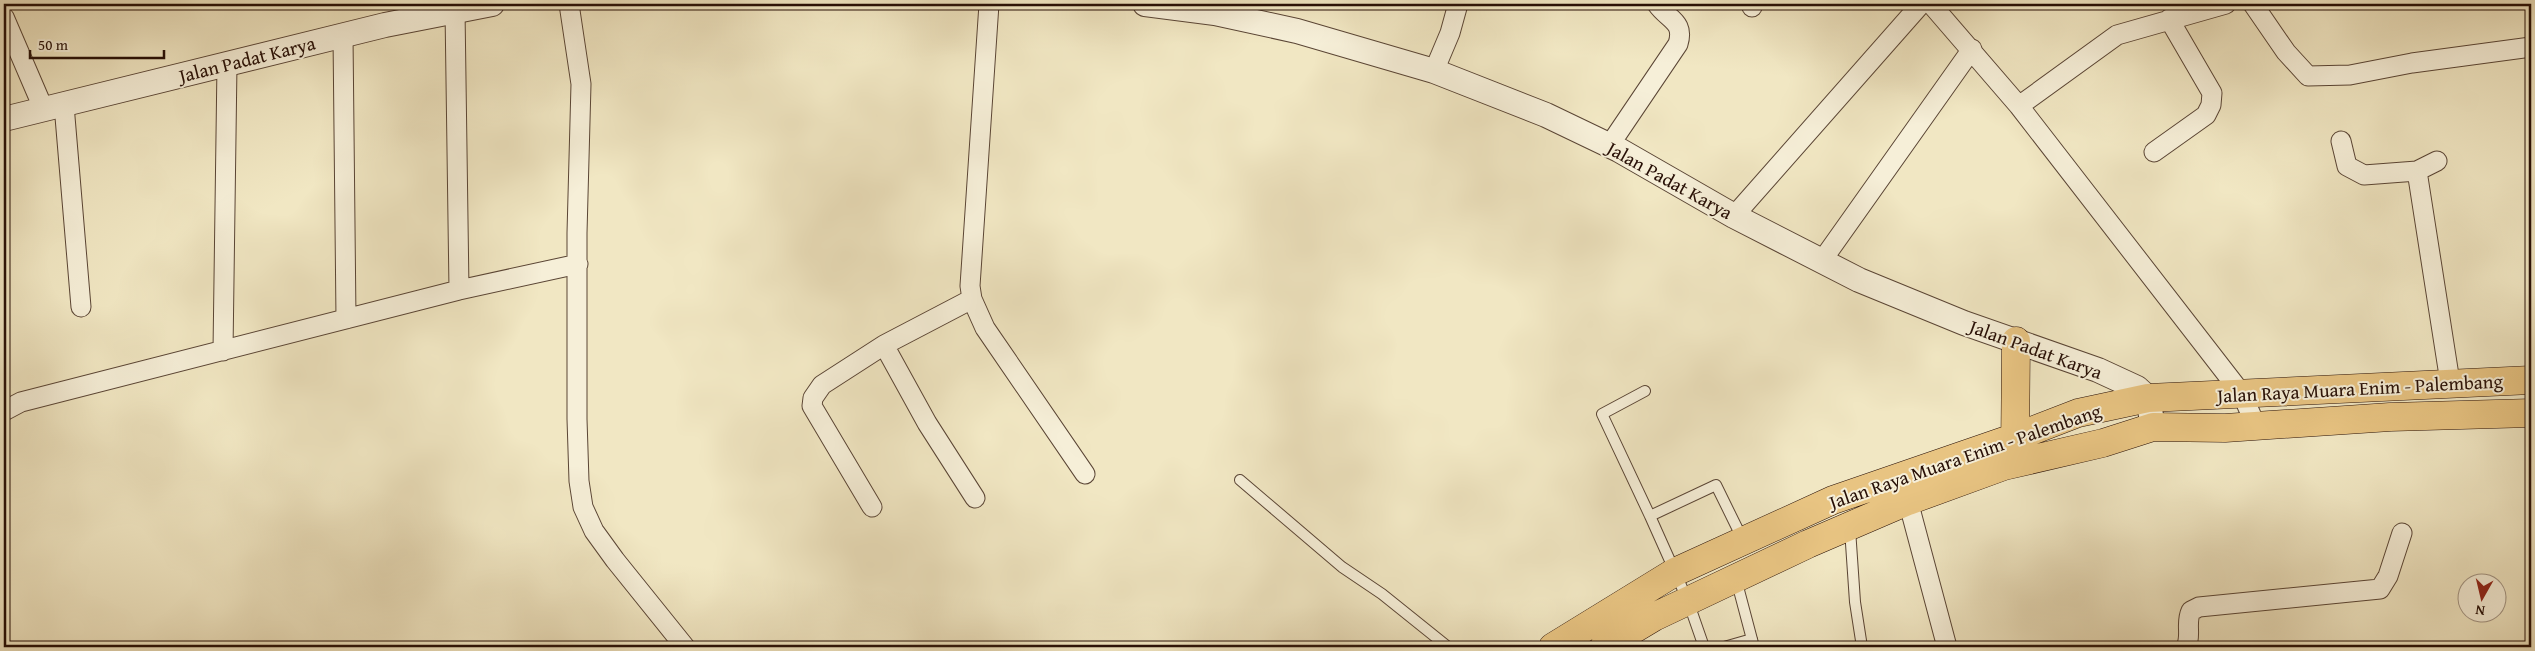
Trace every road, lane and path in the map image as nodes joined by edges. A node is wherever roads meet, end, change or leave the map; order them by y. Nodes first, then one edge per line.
1 (492, 4) edge
2 (569, 4) edge
3 (989, 4) edge
4 (1145, 4) edge
5 (1458, 4) edge
6 (1657, 4) edge
7 (1920, 4) edge
8 (1932, 4) edge
9 (2226, 4) edge
10 (2254, 4) edge
11 (455, 10) junction
12 (4, 17) edge
13 (2169, 19) junction
14 (343, 36) junction
15 (2531, 47) edge
16 (1972, 49) junction
17 (227, 64) junction
18 (1434, 71) junction
19 (2019, 106) junction
20 (54, 107) junction
21 (4, 119) edge
22 (2341, 141) dead end
23 (1609, 146) junction
24 (2154, 152) dead end
25 (2437, 161) dead end
26 (2417, 172) junction
27 (1734, 216) junction
28 (1821, 262) junction
29 (578, 264) junction
30 (459, 290) junction
31 (972, 299) junction
32 (81, 307) dead end
33 (346, 319) junction
34 (2016, 341) junction
35 (884, 345) junction
36 (223, 350) junction
37 (2531, 380) edge
38 (2438, 383) junction
39 (1645, 391) dead end
40 (2242, 394) junction
41 (2148, 398) junction
42 (4, 411) edge
43 (2531, 413) edge
44 (2428, 416) junction
45 (2256, 426) junction
46 (2153, 427) junction
47 (2015, 450) junction
48 (1085, 474) dead end
49 (1240, 480) dead end
50 (975, 498) dead end
51 (1908, 501) junction
52 (872, 507) dead end
53 (1650, 516) junction
54 (1850, 526) junction
55 (2402, 533) dead end
56 (1744, 541) junction
57 (1675, 572) junction
58 (1736, 578) junction
59 (1688, 601) junction
60 (1753, 643) edge
61 (685, 647) edge
62 (1448, 647) edge
63 (1553, 647) edge
64 (1604, 647) edge
65 (1704, 647) edge
66 (1724, 647) edge
67 (1862, 647) edge
68 (1947, 647) edge
69 (2186, 647) edge

1 - 11 street, Jalan Padat Karya
2 - 29 street
3 - 31 street
4 - 18 street, Jalan Padat Karya
5 - 18 street
6 - 23 street
7 - 27 street
8 - 16 street
9 - 13 street
10 - 15 street
11 - 14 street, Jalan Padat Karya
11 - 30 street
12 - 20 street
13 - 19 street
13 - 24 street
14 - 17 street, Jalan Padat Karya
14 - 33 street
16 - 19 street
16 - 28 street
17 - 20 street, Jalan Padat Karya
17 - 36 street
18 - 23 street, Jalan Padat Karya
19 - 40 street
20 - 21 street, Jalan Padat Karya
20 - 32 street
22 - 26 street
23 - 27 street, Jalan Padat Karya
25 - 26 street
26 - 38 street
27 - 28 street, Jalan Padat Karya
28 - 34 street, Jalan Padat Karya
29 - 30 street
29 - 61 street
30 - 33 street
31 - 35 street
31 - 48 street
33 - 36 street
34 - 41 street, Jalan Padat Karya
34 - 47 main road
35 - 50 street
35 - 52 street
36 - 42 street
37 - 38 main road, Jalan Raya Muara Enim - Palembang
38 - 40 main road, Jalan Raya Muara Enim - Palembang
38 - 44 main road
39 - 53 lane
40 - 41 main road, Jalan Raya Muara Enim - Palembang
40 - 45 street
41 - 46 street
41 - 47 main road, Jalan Raya Muara Enim - Palembang
43 - 44 main road, Jalan Raya Muara Enim - Palembang
44 - 45 main road, Jalan Raya Muara Enim - Palembang
45 - 46 main road, Jalan Raya Muara Enim - Palembang
46 - 47 main road, Jalan Raya Muara Enim - Palembang
47 - 51 main road, Jalan Raya Muara Enim - Palembang
47 - 56 main road, Jalan Raya Muara Enim - Palembang
49 - 62 lane
51 - 54 main road, Jalan Raya Muara Enim - Palembang
51 - 68 street
53 - 56 lane
53 - 57 lane
54 - 58 main road, Jalan Raya Muara Enim - Palembang
54 - 67 lane
55 - 69 street
56 - 57 main road, Jalan Raya Muara Enim - Palembang
57 - 59 lane
57 - 63 main road, Jalan Raya Muara Enim - Palembang
58 - 59 main road, Jalan Raya Muara Enim - Palembang
58 - 60 lane
59 - 64 main road, Jalan Raya Muara Enim - Palembang
59 - 65 lane
60 - 66 lane

